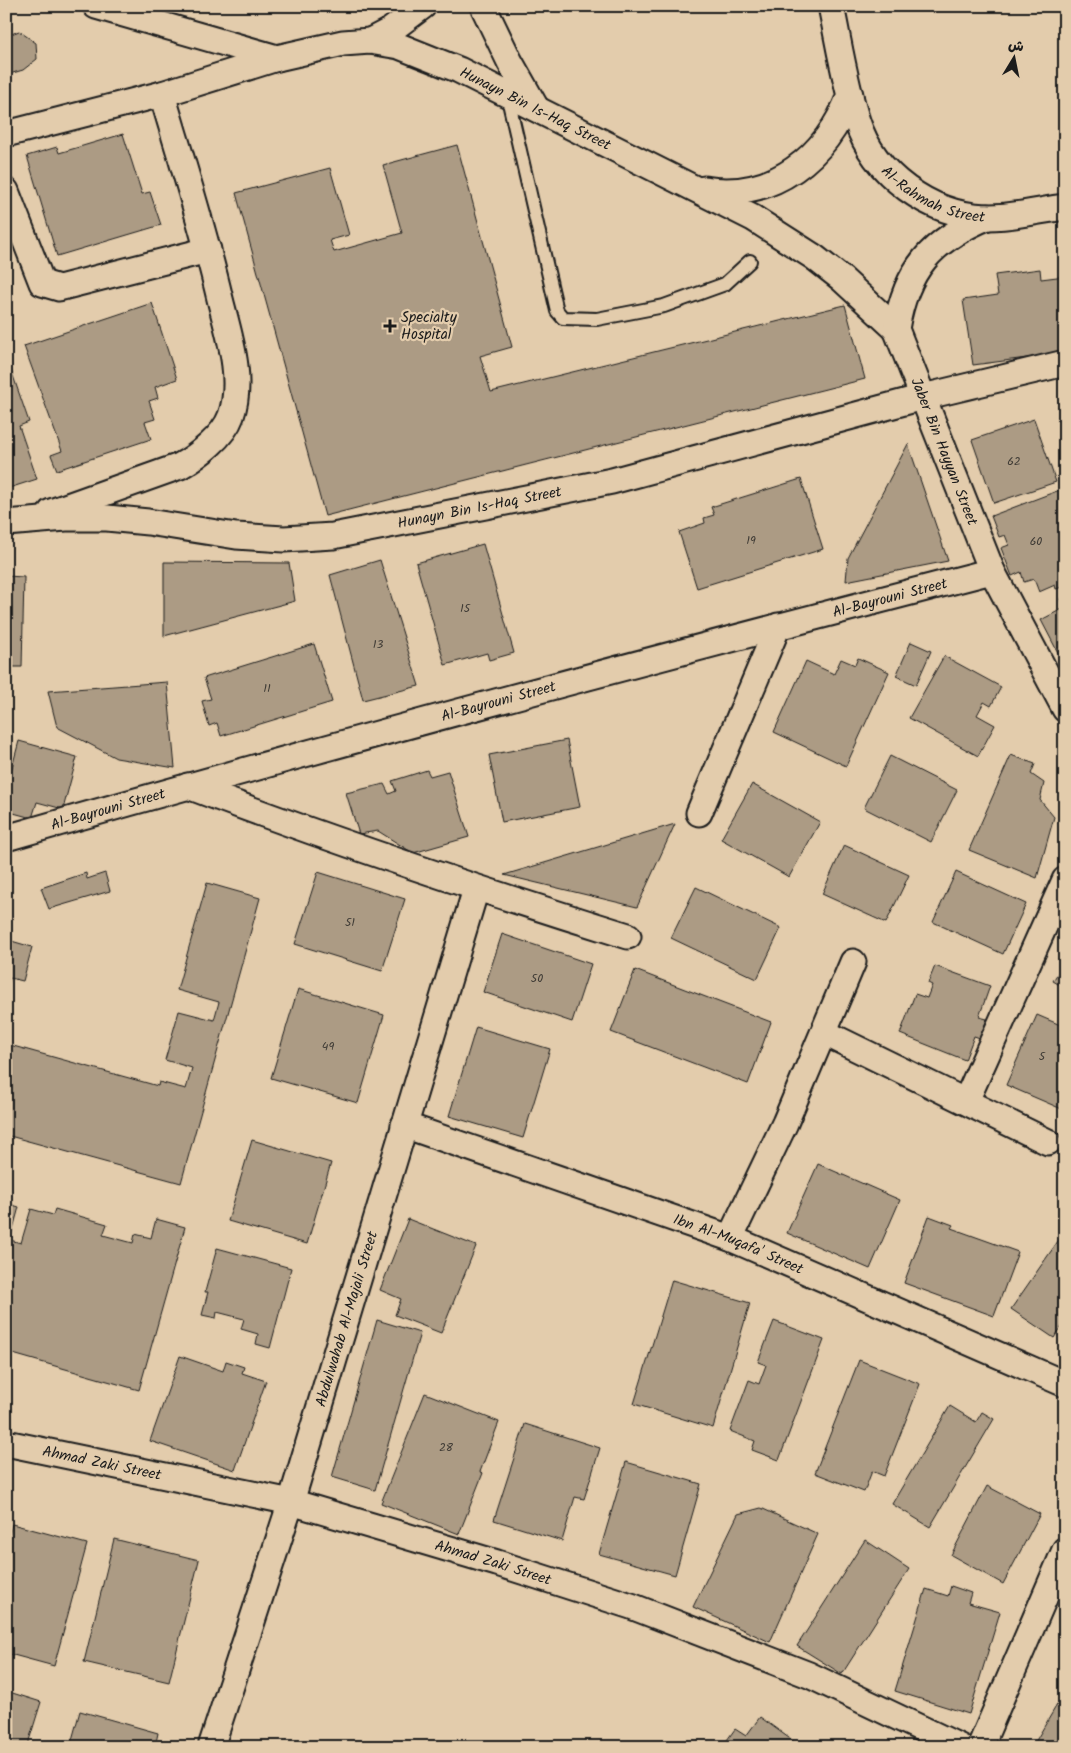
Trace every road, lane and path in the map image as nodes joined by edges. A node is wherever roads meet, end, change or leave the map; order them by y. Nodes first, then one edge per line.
1 (96, 6) edge
2 (422, 6) edge
3 (483, 6) edge
4 (831, 6) edge
5 (370, 41) junction
6 (277, 58) junction
7 (162, 94) junction
8 (507, 94) junction
9 (850, 95) junction
10 (536, 108) junction
11 (6, 134) edge
12 (688, 186) junction
13 (6, 191) edge
14 (1065, 207) edge
15 (987, 217) junction
16 (208, 250) junction
17 (750, 261) dead end
18 (896, 329) junction
19 (1065, 363) edge
20 (923, 397) junction
21 (16, 522) edge
22 (992, 571) junction
23 (778, 626) junction
24 (1065, 709) edge
25 (188, 786) junction
26 (699, 813) dead end
27 (6, 838) edge
28 (1065, 880) edge
29 (476, 889) junction
30 (628, 936) dead end
31 (853, 962) dead end
32 (825, 1033) junction
33 (966, 1101) junction
34 (404, 1125) junction
35 (1048, 1142) dead end
36 (730, 1238) junction
37 (1065, 1384) edge
38 (7, 1445) edge
39 (291, 1502) junction
40 (1065, 1550) edge
41 (211, 1747) edge
42 (960, 1747) edge
43 (980, 1747) edge

1 - 6 street
2 - 5 street
3 - 10 street
4 - 9 street
5 - 6 street, Hunayn Bin Is-Haq Street
5 - 8 street, Hunayn Bin Is-Haq Street
6 - 7 street, Hunayn Bin Is-Haq Street
7 - 11 street, Hunayn Bin Is-Haq Street
7 - 16 street, Hunayn Bin Is-Haq Street
8 - 10 street, Hunayn Bin Is-Haq Street
8 - 17 lane
9 - 12 street
9 - 15 street, Al-Rahmah Street
10 - 12 street, Hunayn Bin Is-Haq Street
12 - 18 street, Hunayn Bin Is-Haq Street
13 - 16 street
14 - 15 street, Al-Rahmah Street
15 - 18 street
16 - 21 street, Hunayn Bin Is-Haq Street
18 - 20 street, Jaber Bin Hayyan Street
19 - 20 street, Hunayn Bin Is-Haq Street
20 - 21 street, Hunayn Bin Is-Haq Street
20 - 22 street, Jaber Bin Hayyan Street
22 - 23 street, Al-Bayrouni Street
22 - 24 street, Jaber Bin Hayyan Street
23 - 25 street, Al-Bayrouni Street
23 - 26 street
25 - 27 street, Al-Bayrouni Street
25 - 29 street
28 - 33 street
29 - 30 street
29 - 34 street, Abdulwahab Al-Majali Street
31 - 32 street
32 - 33 street
32 - 36 street
33 - 35 street
34 - 36 street, Ibn Al-Muqafa' Street
34 - 39 street, Abdulwahab Al-Majali Street
36 - 37 street, Ibn Al-Muqafa' Street
38 - 39 street, Ahmad Zaki Street
39 - 41 street, Abdulwahab Al-Majali Street
39 - 42 street, Ahmad Zaki Street
40 - 43 street

